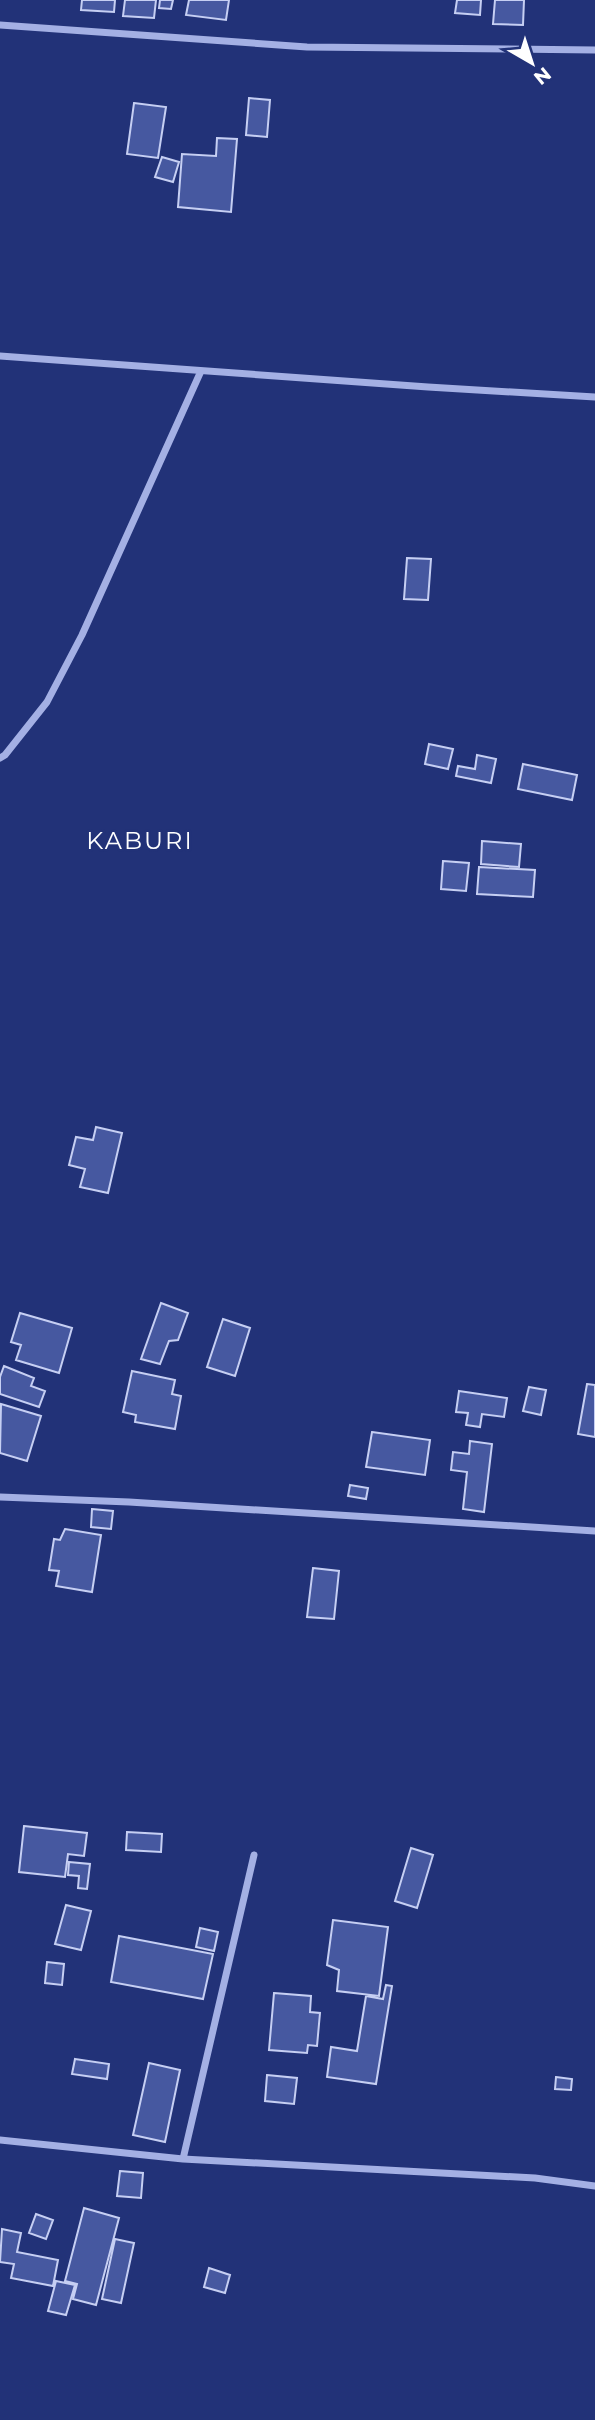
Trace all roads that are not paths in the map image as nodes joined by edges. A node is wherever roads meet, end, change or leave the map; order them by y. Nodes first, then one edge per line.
1 (0, 25) edge
2 (595, 50) edge
3 (0, 356) edge
4 (201, 371) junction
5 (595, 397) edge
6 (0, 758) edge
7 (0, 1497) edge
8 (595, 1531) edge
9 (254, 1855) dead end
10 (0, 2140) edge
11 (183, 2159) junction
12 (595, 2186) edge

1 - 2 street
3 - 4 street
4 - 5 street
4 - 6 street
7 - 8 street
9 - 11 street
10 - 11 street
11 - 12 street

